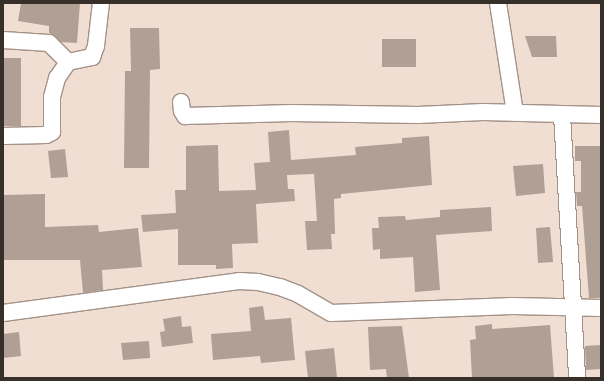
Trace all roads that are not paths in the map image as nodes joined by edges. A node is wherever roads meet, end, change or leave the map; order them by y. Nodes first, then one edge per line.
1 (101, 3) edge
2 (498, 3) edge
3 (3, 40) edge
4 (68, 62) junction
5 (182, 102) dead end
6 (514, 113) junction
7 (562, 115) junction
8 (601, 115) edge
9 (3, 136) edge
10 (574, 307) junction
11 (601, 308) edge
12 (3, 313) edge
13 (577, 378) edge

1 - 4 street
2 - 6 street
3 - 4 street
4 - 9 street
5 - 6 street
6 - 7 street
7 - 8 street
7 - 10 street
10 - 11 street
10 - 12 street
10 - 13 street

